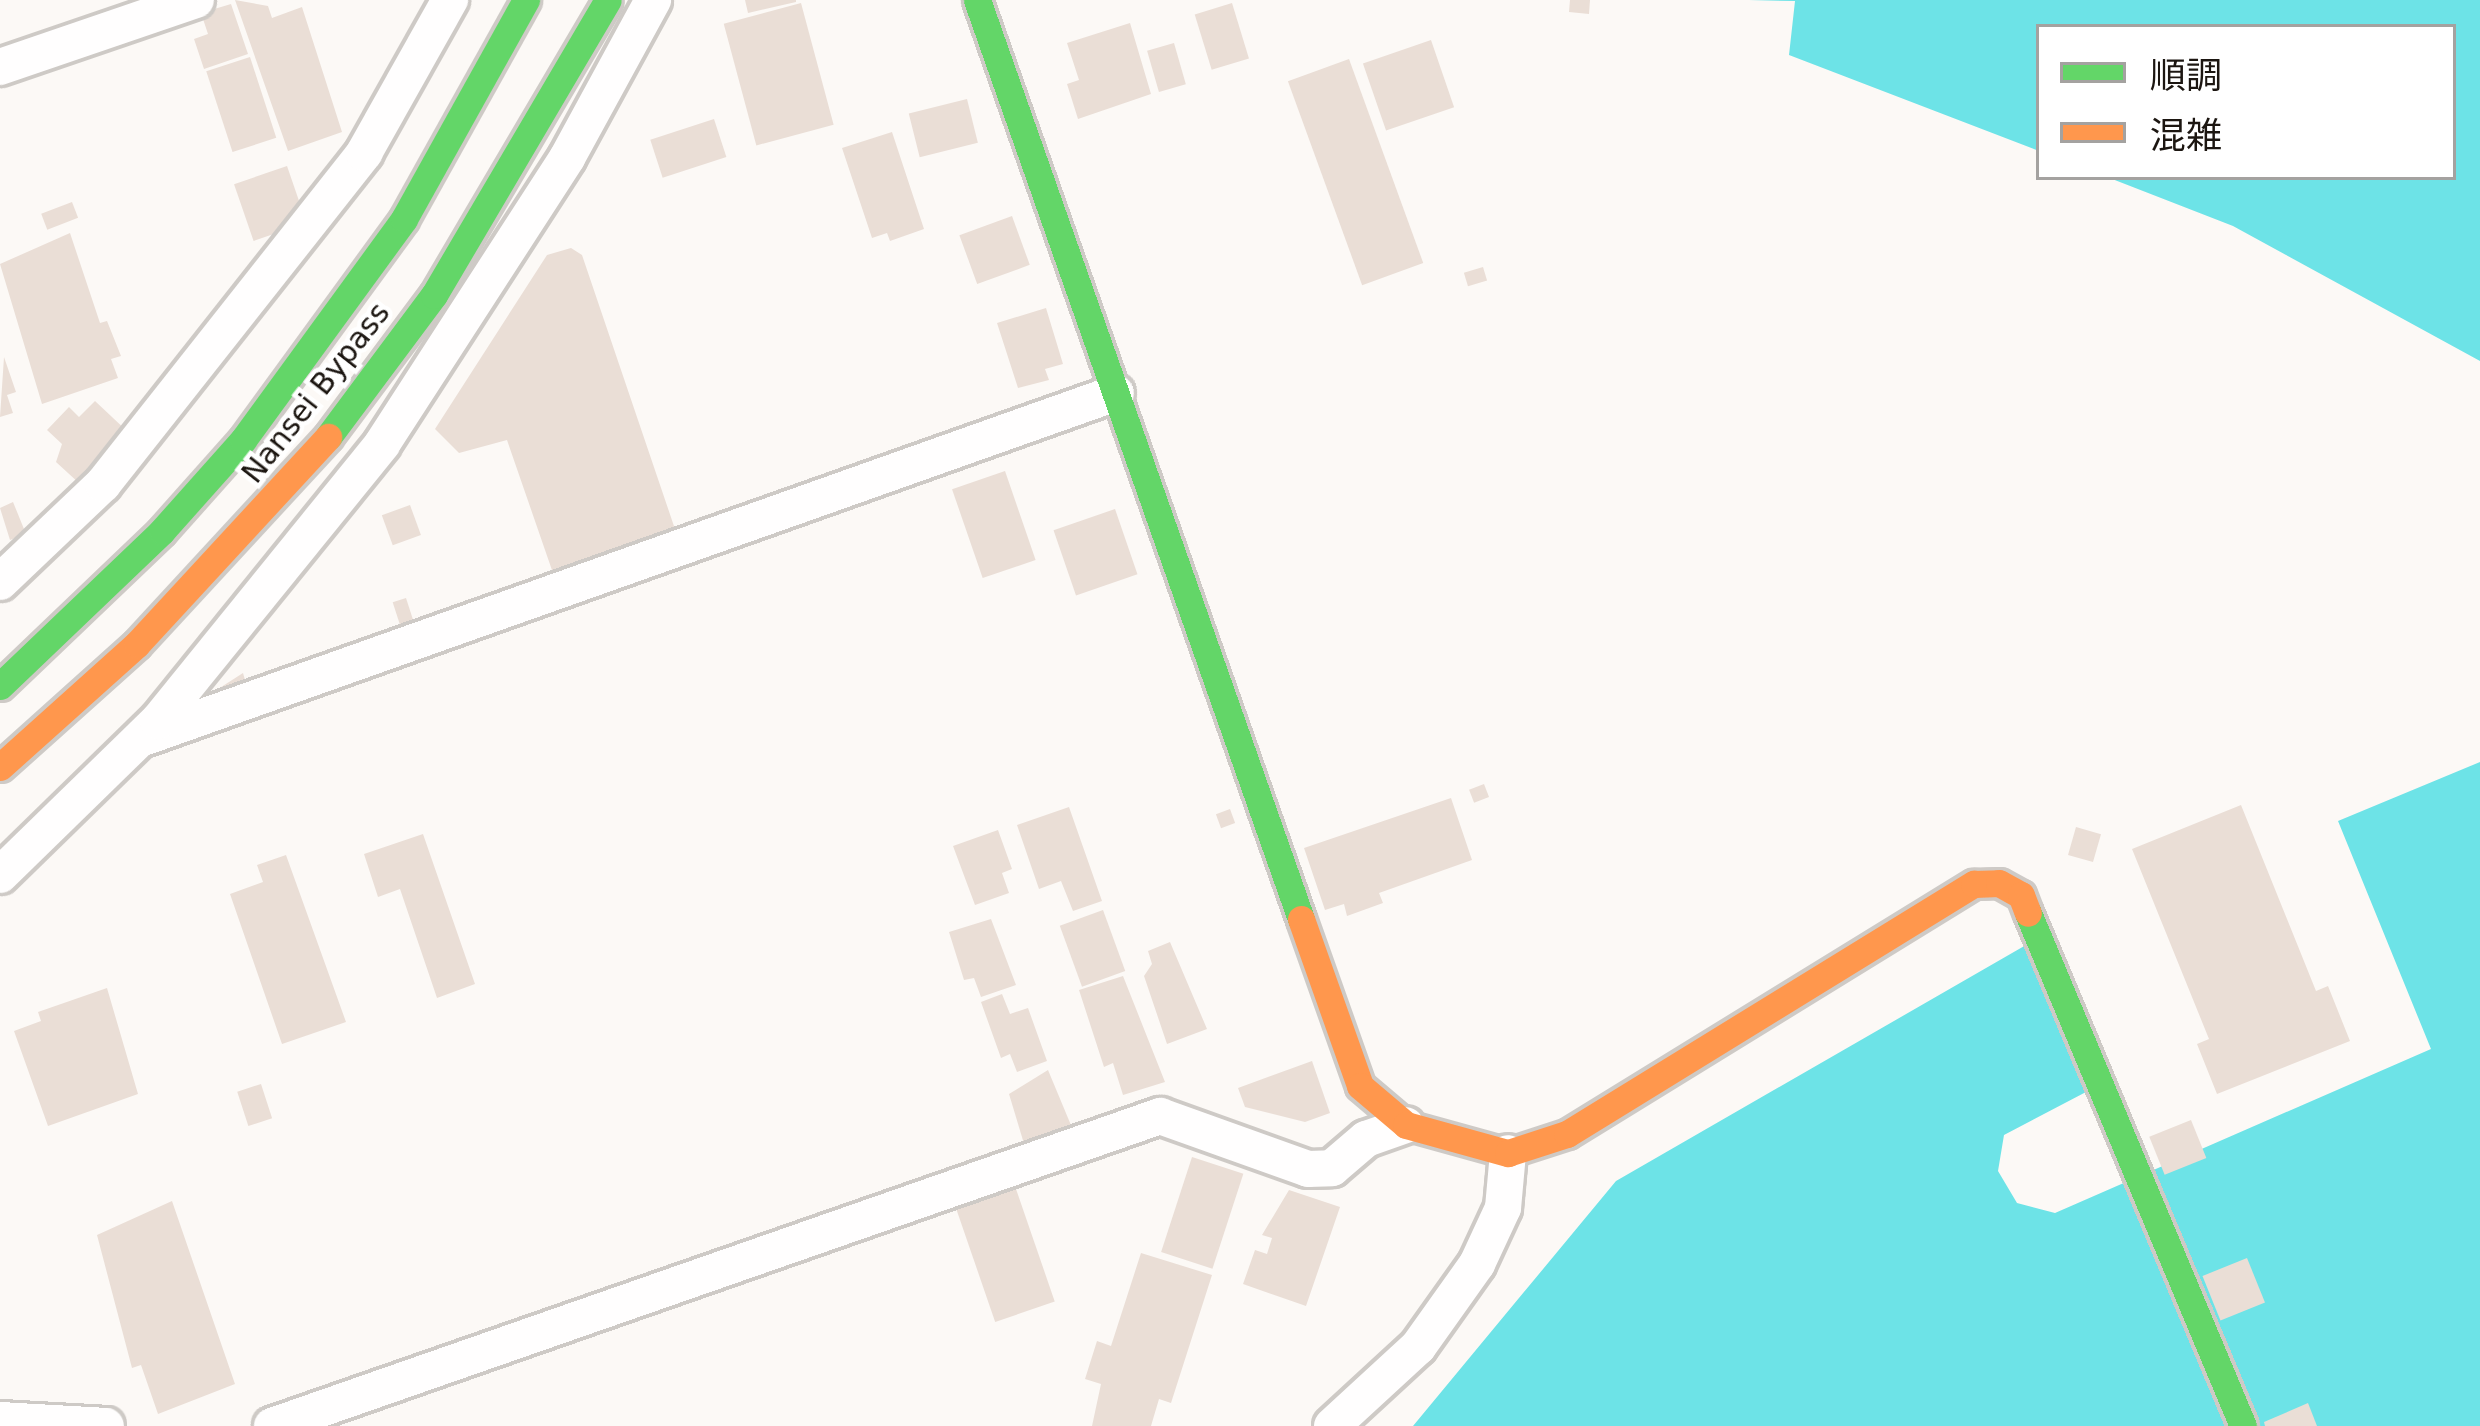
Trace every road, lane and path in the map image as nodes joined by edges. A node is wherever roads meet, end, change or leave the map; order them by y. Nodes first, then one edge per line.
1 (196, 0) edge
2 (450, 0) edge
3 (526, 0) edge
4 (608, 0) edge
5 (653, 0) edge
6 (977, 0) edge
7 (0, 67) edge
8 (1116, 393) junction
9 (0, 582) edge
10 (0, 686) edge
11 (139, 740) junction
12 (0, 767) edge
13 (0, 875) edge
14 (1406, 1125) junction
15 (1508, 1154) junction
16 (0, 1420) edge
17 (106, 1426) edge
18 (272, 1426) edge
19 (1331, 1426) edge
20 (2243, 1426) edge

1 - 7 street
2 - 9 street
3 - 10 main road, Nansei Bypass
4 - 12 main road, Nansei Bypass
5 - 11 street
6 - 8 main road
8 - 11 street
8 - 14 main road
11 - 13 street
14 - 15 main road
14 - 18 street
15 - 19 street
15 - 20 main road
16 - 17 street

